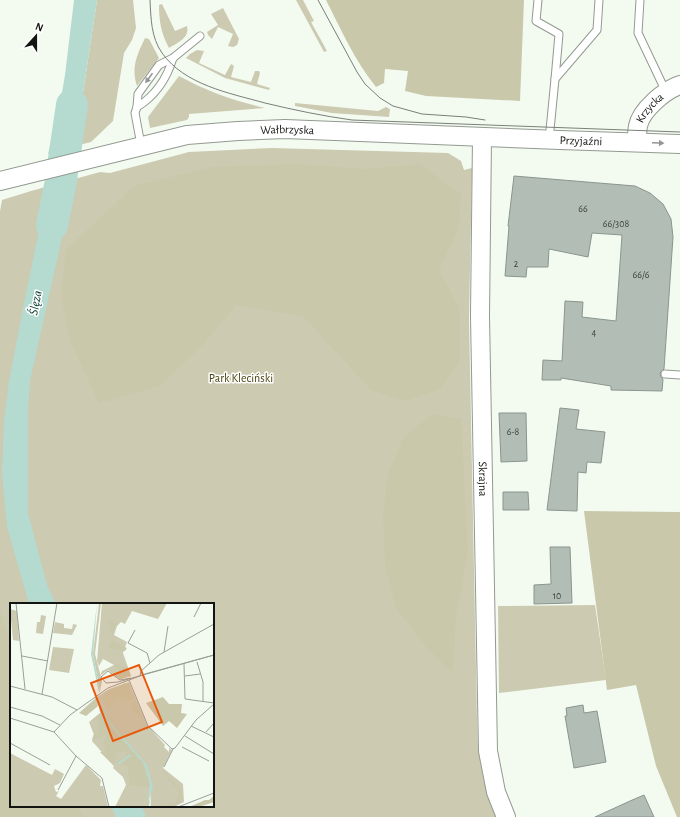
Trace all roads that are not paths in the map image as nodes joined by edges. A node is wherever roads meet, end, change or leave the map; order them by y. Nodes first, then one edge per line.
1 (538, 0) edge
2 (599, 0) edge
3 (640, 0) edge
4 (200, 36) dead end
5 (173, 58) junction
6 (555, 79) junction
7 (673, 88) edge
8 (137, 107) junction
9 (482, 138) junction
10 (549, 140) junction
11 (637, 142) junction
12 (680, 144) edge
13 (141, 146) junction
14 (0, 180) edge
15 (665, 374) dead end
16 (680, 375) edge
17 (506, 817) edge

1 - 6 lane
2 - 6 lane
3 - 7 lane
4 - 5 lane
5 - 8 lane
5 -> 8 lane
6 - 10 lane
7 - 11 street, Krzycka
8 - 13 lane
9 - 10 street, Przyjaźni
9 - 13 street, Wałbrzyska
9 - 17 street, Skrajna
10 - 11 street, Przyjaźni
11 -> 12 street, Przyjaźni
13 - 14 street, Wałbrzyska
15 - 16 lane

